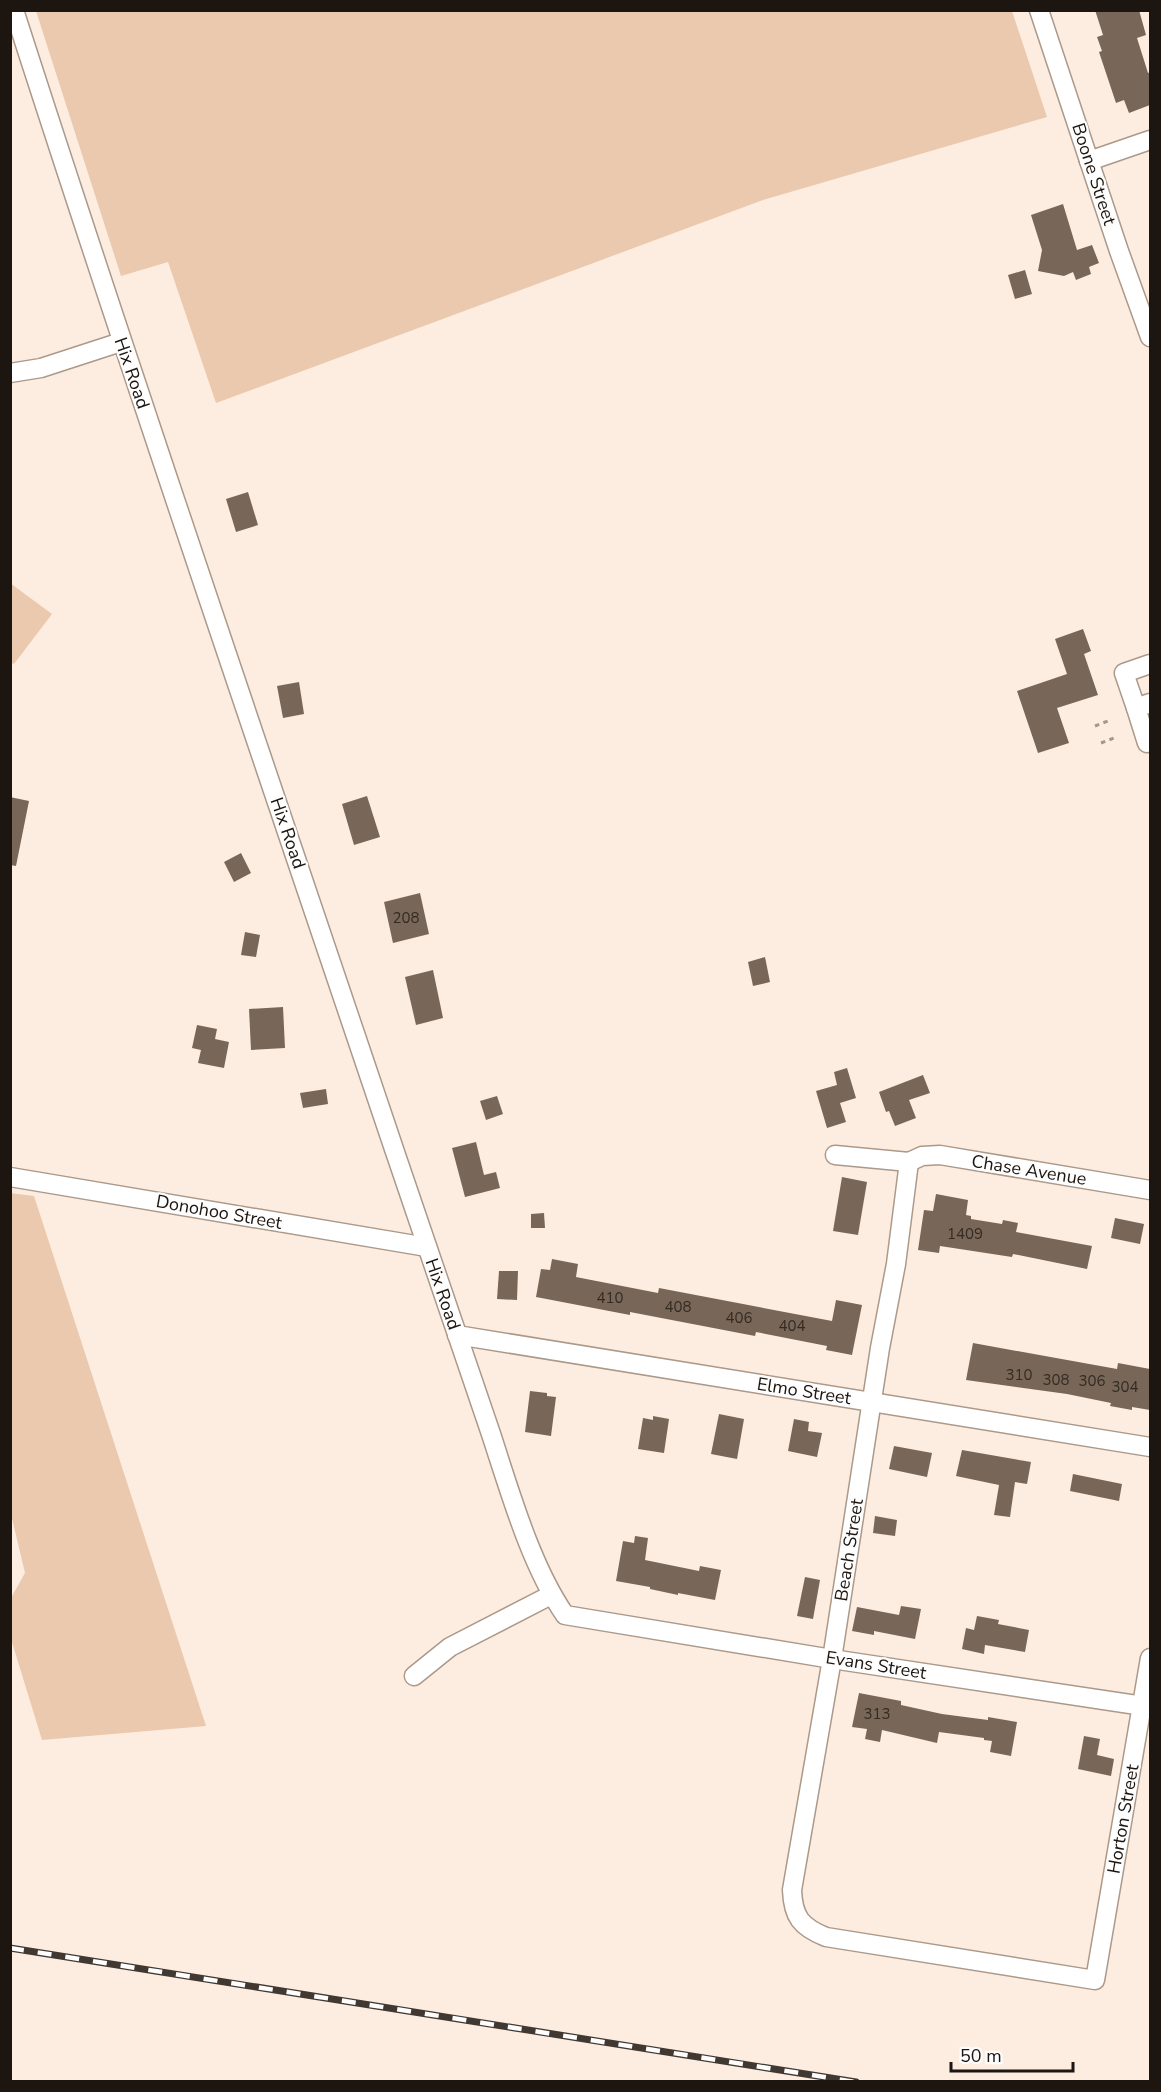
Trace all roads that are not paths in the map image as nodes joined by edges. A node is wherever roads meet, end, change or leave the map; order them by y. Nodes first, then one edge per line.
1 (14, 10) edge
2 (1039, 10) edge
3 (1150, 140) edge
4 (1089, 161) junction
5 (1147, 314) edge
6 (1150, 337) edge
7 (121, 342) junction
8 (10, 373) edge
9 (1150, 664) edge
10 (1143, 706) edge
11 (1150, 742) edge
12 (836, 1155) dead end
13 (909, 1162) junction
14 (10, 1177) edge
15 (1150, 1190) edge
16 (427, 1247) junction
17 (457, 1335) junction
18 (872, 1402) junction
19 (1150, 1447) edge
20 (551, 1595) junction
21 (602, 1621) joint
22 (1150, 1658) edge
23 (832, 1659) junction
24 (414, 1676) dead end
25 (1146, 1706) edge
26 (1095, 1980) joint

1 - 7 street, Hix Road
2 - 4 street, Boone Street
3 - 4 street
4 - 5 street, Boone Street
5 - 6 street, Boone Street
7 - 8 street
7 - 16 street, Hix Road
9 - 10 street
10 - 11 street
12 - 13 street, Chase Avenue
13 - 15 street, Chase Avenue
13 - 18 street, Beach Street
14 - 16 street, Donohoo Street
16 - 17 street, Hix Road
17 - 18 street, Elmo Street
17 - 20 street, Hix Road
18 - 19 street, Elmo Street
18 - 23 street, Beach Street
20 - 21 street, Hix Road
20 - 24 street
21 - 23 street, Evans Street
22 - 25 street, Horton Street
23 - 25 street, Evans Street
23 - 26 street, Beach Street
25 - 26 street, Horton Street

